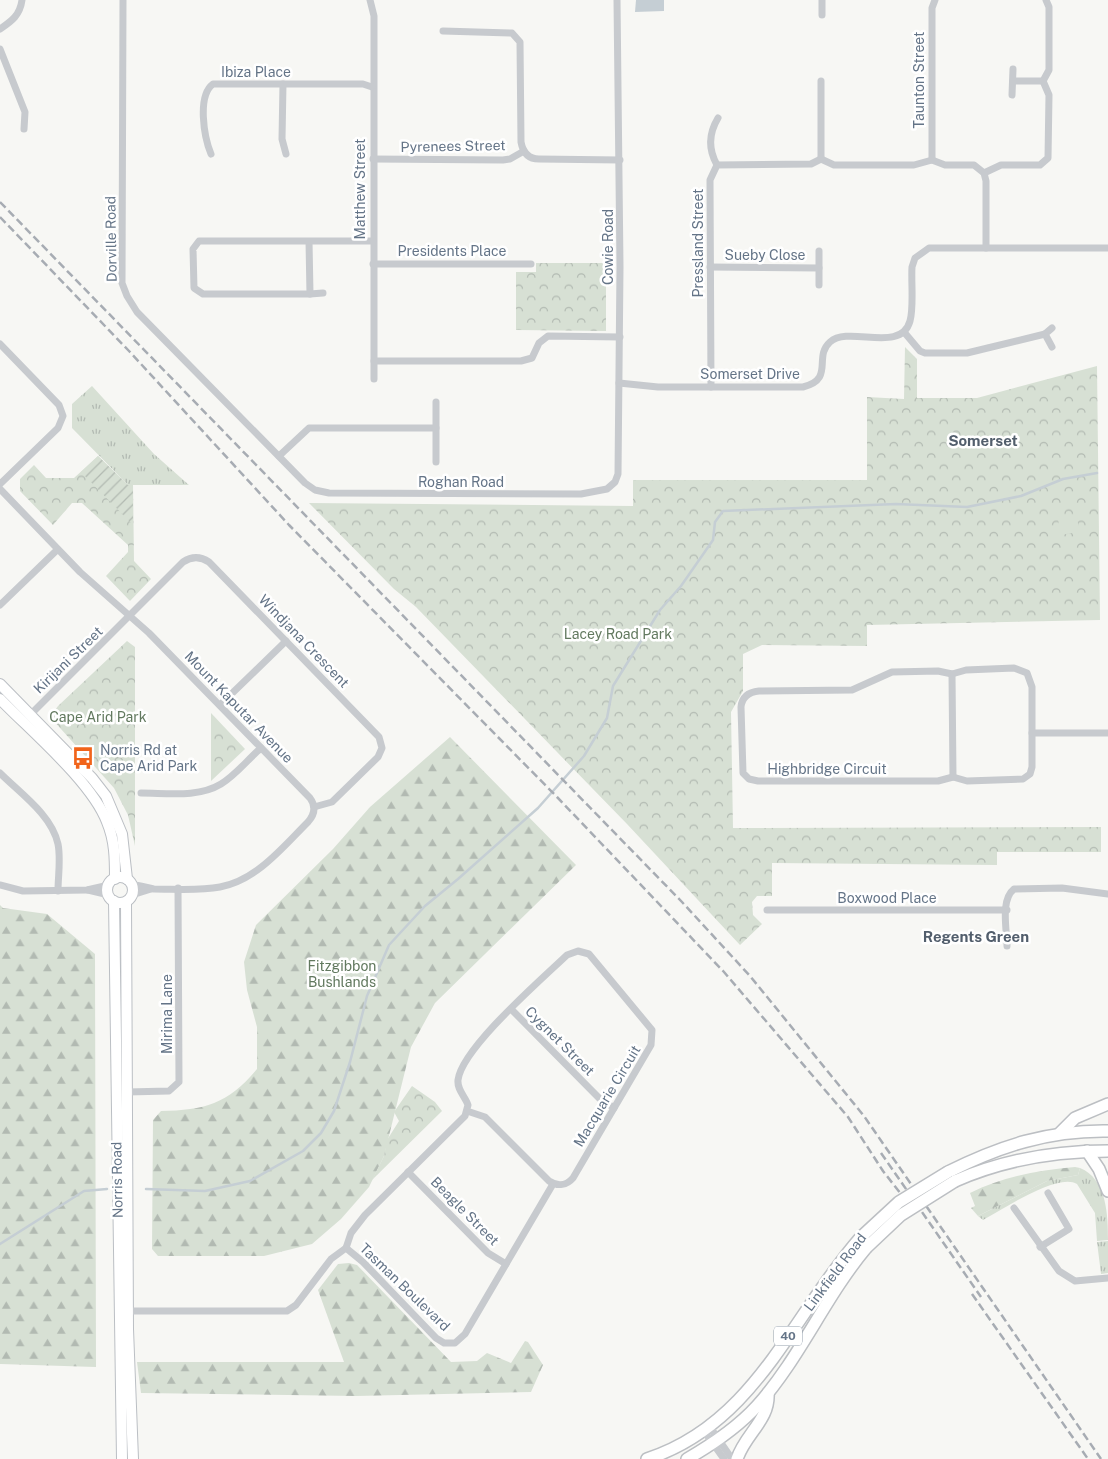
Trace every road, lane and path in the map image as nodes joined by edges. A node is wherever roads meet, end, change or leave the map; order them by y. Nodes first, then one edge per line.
1 (22, 0) edge
2 (123, 0) edge
3 (370, 0) edge
4 (617, 0) edge
5 (822, 0) edge
6 (935, 0) edge
7 (1046, 0) edge
8 (822, 15) dead end
9 (0, 29) edge
10 (443, 31) dead end
11 (0, 49) edge
12 (1013, 68) dead end
13 (821, 81) dead end
14 (1013, 81) junction
15 (1043, 81) junction
16 (283, 84) junction
17 (372, 87) junction
18 (1012, 95) dead end
19 (718, 118) dead end
20 (24, 129) dead end
21 (524, 151) junction
22 (211, 154) dead end
23 (286, 154) dead end
24 (373, 159) junction
25 (821, 159) junction
26 (620, 160) junction
27 (932, 160) junction
28 (716, 165) junction
29 (984, 173) junction
30 (309, 241) junction
31 (373, 241) junction
32 (986, 248) junction
33 (1108, 248) edge
34 (819, 251) dead end
35 (373, 264) junction
36 (531, 264) dead end
37 (710, 267) junction
38 (819, 268) junction
39 (819, 284) dead end
40 (323, 293) dead end
41 (310, 294) junction
42 (1052, 328) dead end
43 (904, 332) junction
44 (1045, 334) junction
45 (620, 337) junction
46 (0, 344) edge
47 (1052, 347) dead end
48 (374, 361) junction
49 (374, 379) dead end
50 (619, 384) junction
51 (711, 387) junction
52 (436, 402) dead end
53 (436, 428) junction
54 (279, 456) junction
55 (436, 462) dead end
56 (0, 484) edge
57 (607, 489) joint
58 (0, 490) edge
59 (315, 490) joint
60 (58, 550) junction
61 (0, 605) edge
62 (131, 616) junction
63 (286, 640) junction
64 (952, 674) junction
65 (0, 684) edge
66 (0, 699) edge
67 (220, 705) junction
68 (26, 719) junction
69 (1032, 733) junction
70 (1108, 733) edge
71 (261, 748) junction
72 (0, 773) edge
73 (953, 777) junction
74 (141, 793) dead end
75 (314, 806) junction
76 (0, 885) edge
77 (178, 888) junction
78 (112, 890) junction
79 (129, 890) junction
80 (58, 891) junction
81 (1108, 894) edge
82 (767, 910) dead end
83 (1007, 910) junction
84 (1007, 946) dead end
85 (511, 1009) junction
86 (126, 1092) junction
87 (1108, 1104) edge
88 (614, 1108) junction
89 (467, 1111) junction
90 (1108, 1131) edge
91 (1060, 1133) junction
92 (1087, 1151) junction
93 (1108, 1151) edge
94 (408, 1172) junction
95 (952, 1176) junction
96 (553, 1184) junction
97 (1108, 1191) edge
98 (1048, 1193) dead end
99 (1014, 1208) dead end
100 (863, 1243) junction
101 (1040, 1246) junction
102 (346, 1248) junction
103 (506, 1264) junction
104 (1108, 1278) edge
105 (124, 1311) junction
106 (768, 1393) junction
107 (707, 1429) junction
108 (716, 1442) junction
109 (122, 1459) edge
110 (133, 1459) edge
111 (647, 1459) edge
112 (687, 1459) edge
113 (724, 1459) edge
114 (732, 1459) edge
115 (737, 1459) edge

1 - 9 street
2 - 54 street, Dorville Road
3 - 17 street, Matthew Street
4 - 26 street, Cowie Road
5 - 8 street
6 - 27 street, Taunton Street
7 - 15 street
10 - 21 street
11 - 20 street
12 - 14 street
13 - 25 street
14 - 15 street
14 - 18 street
15 - 29 street
16 - 17 street, Ibiza Place
16 - 22 street, Ibiza Place
16 - 23 street
17 - 24 street, Matthew Street
19 - 28 street
21 - 24 street, Pyrenees Street
21 - 26 street, Pyrenees Street
24 - 31 street, Matthew Street
25 - 27 street
25 - 28 street
26 - 45 street, Cowie Road
27 - 29 street
28 - 37 street, Pressland Street
29 - 32 street
30 - 31 street
30 - 41 street
30 - 41 street
31 - 35 street, Matthew Street
32 - 33 street
32 - 43 street
34 - 38 street, Sueby Close
35 - 36 street, Presidents Place
35 - 48 street, Matthew Street
37 - 38 street, Sueby Close
37 - 51 street, Pressland Street
38 - 39 street, Sueby Close
40 - 41 street
42 - 44 street
43 - 44 street
43 - 51 street, Somerset Drive
44 - 47 street
45 - 48 street
45 - 50 street, Cowie Road
46 - 56 street
48 - 49 street, Matthew Street
50 - 51 street, Somerset Drive
50 - 57 street, Cowie Road
52 - 53 street
53 - 54 street
53 - 55 street
54 - 59 street, Dorville Road
57 - 59 street, Roghan Road
58 - 60 street, Mount Kaputar Avenue
60 - 61 street
60 - 62 street, Mount Kaputar Avenue
62 - 63 street, Windjana Crescent
62 - 67 street, Mount Kaputar Avenue
62 - 68 street, Kirijani Street
63 - 67 street
63 - 75 street, Windjana Crescent
64 - 69 street, Highbridge Circuit
64 - 73 street
64 - 73 street, Highbridge Circuit
65 - 68 main road, Norris Road
66 - 68 main road, Norris Road
67 - 71 street, Mount Kaputar Avenue
68 - 78 main road, Norris Road
68 - 79 main road, Norris Road
69 - 70 street
69 - 73 street, Highbridge Circuit
71 - 74 street
71 - 75 street, Mount Kaputar Avenue
72 - 80 street
75 - 77 street
76 - 80 street
77 - 79 street
77 - 86 street, Mirima Lane
78 - 79 main road
78 - 79 main road
78 - 80 street
78 - 105 main road, Norris Road
79 - 86 main road, Norris Road
81 - 83 street
82 - 83 street, Boxwood Place
83 - 84 street
85 - 88 street, Cygnet Street
85 - 88 street, Macquarie Circuit
85 - 89 street, Macquarie Circuit
86 - 105 main road, Norris Road
87 - 91 main road
88 - 96 street, Macquarie Circuit
89 - 94 street
89 - 96 street
90 - 91 main road, Linkfield Road / 40
91 - 95 main road, Linkfield Road / 40
92 - 93 main road, Linkfield Road / 40
92 - 95 main road, Linkfield Road / 40
92 - 97 main road
94 - 102 street
94 - 103 street, Beagle Street
95 - 100 main road, Linkfield Road / 40, bridge
96 - 103 street, Tasman Boulevard
98 - 101 street
99 - 101 street
100 - 106 main road, Linkfield Road / 40
100 - 107 main road, Linkfield Road / 40
101 - 104 street
102 - 103 street, Tasman Boulevard
102 - 105 street, Tasman Boulevard
105 - 109 main road, Norris Road
105 - 110 main road, Norris Road
106 - 108 main road, Linkfield Road / 40
106 - 115 main road
107 - 108 street
107 - 111 main road, 40
108 - 112 main road, 40
108 - 113 street
108 - 114 street

